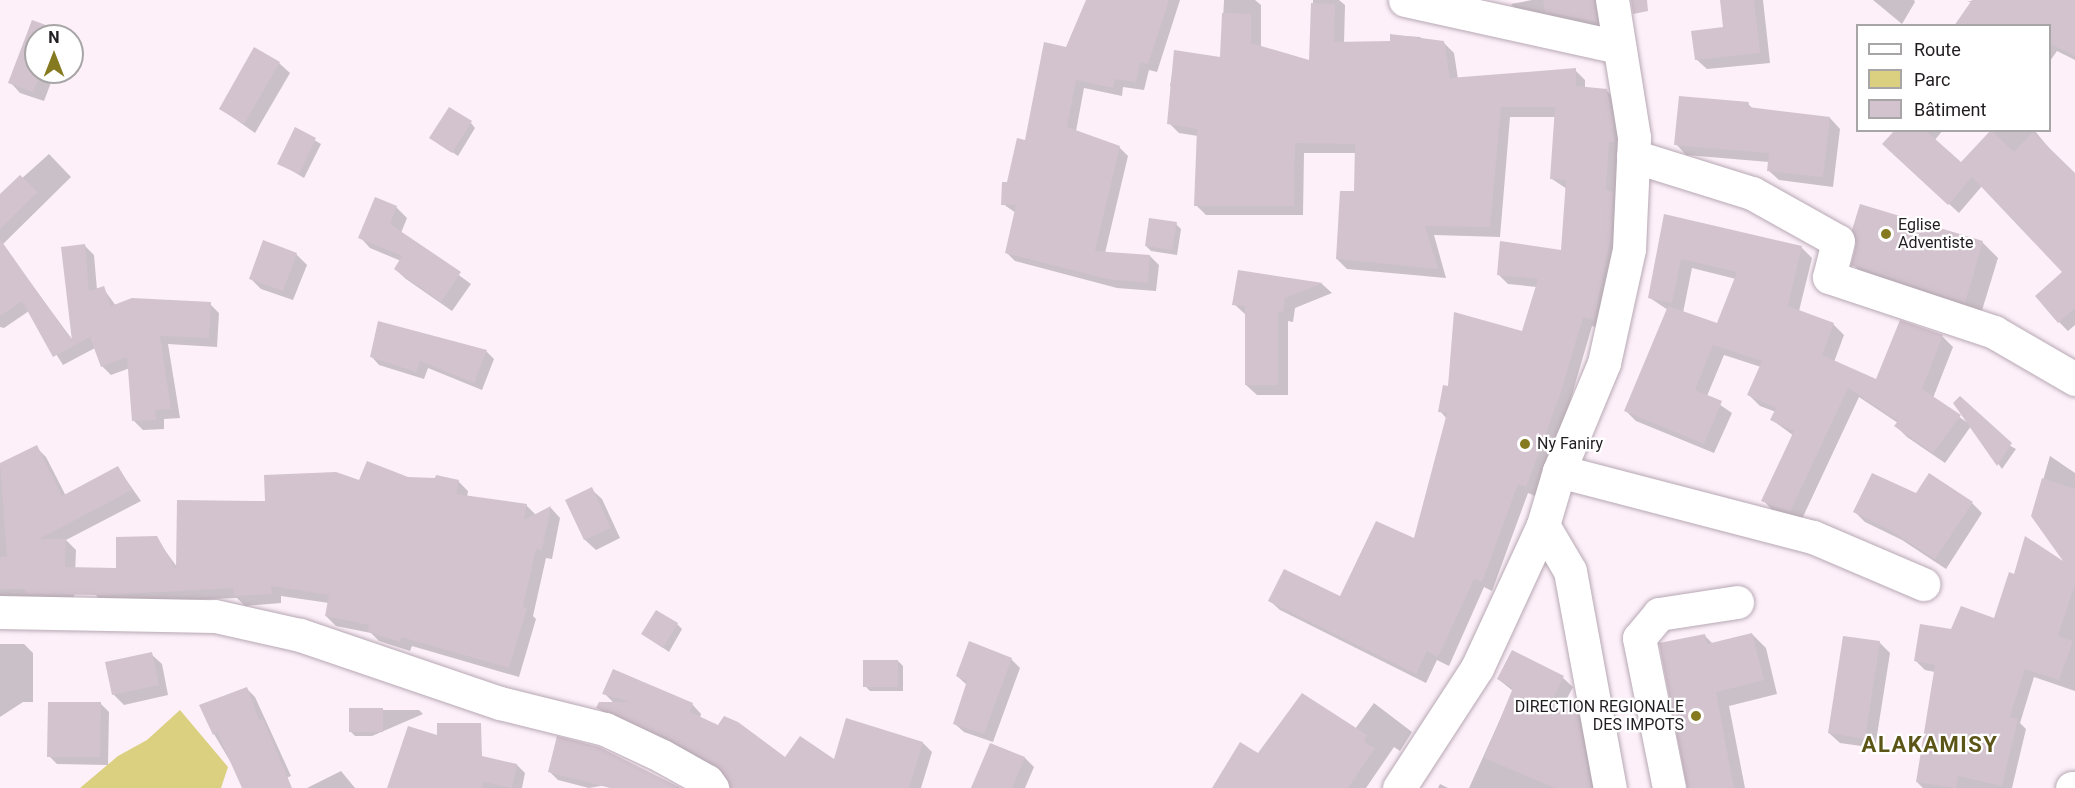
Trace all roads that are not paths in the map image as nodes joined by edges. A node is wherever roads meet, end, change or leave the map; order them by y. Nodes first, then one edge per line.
1 (1405, 0) edge
2 (1612, 0) edge
3 (1619, 47) junction
4 (1633, 156) junction
5 (2075, 379) edge
6 (1559, 471) junction
7 (1543, 525) junction
8 (1923, 584) dead end
9 (1737, 602) dead end
10 (0, 612) edge
11 (712, 788) edge
12 (1399, 788) edge
13 (1610, 788) edge
14 (1669, 788) edge

1 - 3 street
2 - 3 street
3 - 4 street
4 - 5 street
4 - 6 street
6 - 7 street
6 - 8 street
7 - 12 street
7 - 13 street
9 - 14 street
10 - 11 street

